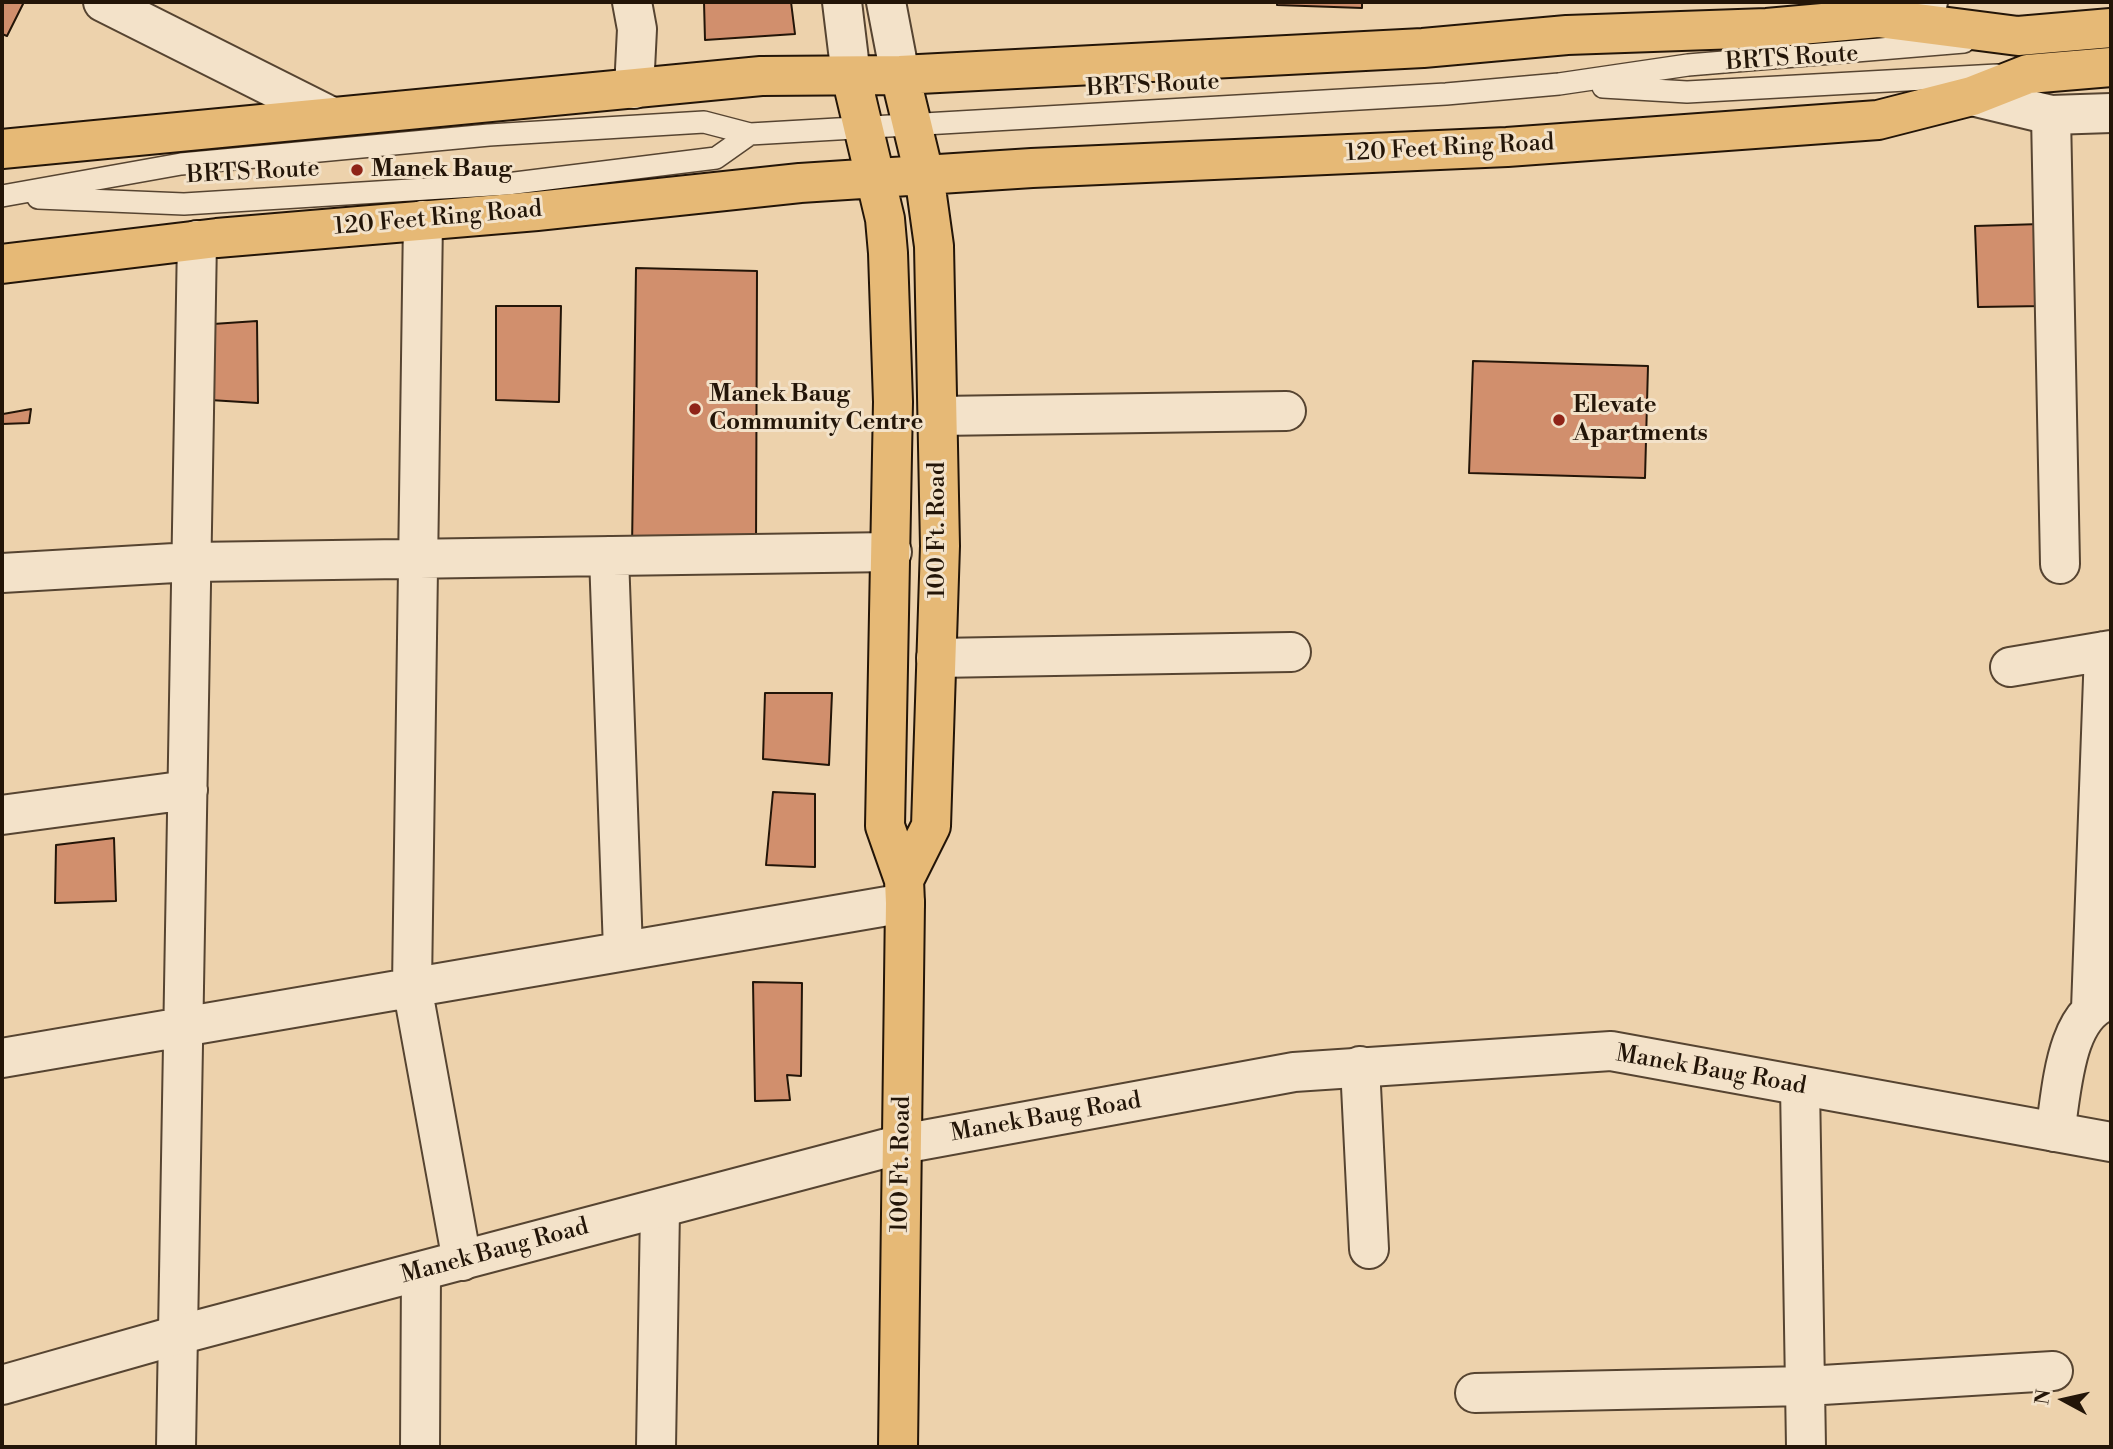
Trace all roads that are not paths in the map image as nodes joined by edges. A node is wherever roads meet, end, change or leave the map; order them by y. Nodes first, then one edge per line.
1 (103, 2) edge
2 (632, 2) edge
3 (842, 2) edge
4 (886, 2) edge
5 (1928, 2) edge
6 (1878, 18) junction
7 (2111, 28) edge
8 (2018, 36) junction
9 (2111, 67) edge
10 (2028, 74) junction
11 (900, 75) junction
12 (851, 76) junction
13 (1559, 84) junction
14 (634, 89) junction
15 (1972, 96) junction
16 (2111, 113) edge
17 (2051, 115) junction
18 (332, 117) junction
19 (911, 124) junction
20 (862, 128) junction
21 (750, 134) junction
22 (2, 149) edge
23 (924, 174) junction
24 (875, 179) junction
25 (2, 196) edge
26 (423, 220) junction
27 (197, 240) junction
28 (2, 264) edge
29 (1286, 411) dead end
30 (937, 416) junction
31 (892, 552) junction
32 (609, 556) junction
33 (418, 559) junction
34 (192, 562) junction
35 (2060, 564) dead end
36 (2, 573) edge
37 (2108, 650) edge
38 (1291, 652) dead end
39 (936, 658) junction
40 (2010, 667) dead end
41 (187, 790) junction
42 (2, 815) edge
43 (905, 892) junction
44 (623, 950) junction
45 (412, 986) junction
46 (2101, 1005) edge
47 (183, 1024) junction
48 (2, 1058) edge
49 (1360, 1066) junction
50 (1800, 1086) junction
51 (2055, 1132) junction
52 (2111, 1142) edge
53 (902, 1144) junction
54 (660, 1210) junction
55 (1369, 1249) dead end
56 (462, 1261) junction
57 (421, 1272) junction
58 (178, 1335) junction
59 (2053, 1371) dead end
60 (2, 1385) edge
61 (1805, 1386) junction
62 (1475, 1393) dead end
63 (176, 1447) edge
64 (420, 1447) edge
65 (656, 1447) edge
66 (898, 1447) edge
67 (1806, 1447) edge

1 - 18 street
2 - 14 street
3 - 12 street
4 - 11 street
5 - 6 street
6 - 8 main road
6 - 11 main road
7 - 8 main road
8 - 13 lane, BRTS Route
9 - 10 main road, 120 Feet Ring Road
10 - 13 lane, BRTS Route
10 - 15 main road, 120 Feet Ring Road
11 - 12 main road
11 - 19 main road, 100 Ft. Road
12 - 14 main road
12 - 20 main road, 100 Ft. Road
13 - 19 lane, BRTS Route
14 - 18 main road
15 - 17 street
15 - 23 main road, 120 Feet Ring Road
16 - 17 street
17 - 35 street
18 - 22 main road
19 - 20 lane, BRTS Route
19 - 23 main road, 100 Ft. Road
20 - 21 lane, BRTS Route
20 - 24 main road, 100 Ft. Road
21 - 25 lane, BRTS Route
21 - 25 lane, BRTS Route
23 - 24 main road, 120 Feet Ring Road
23 - 30 main road, 100 Ft. Road
24 - 26 main road, 120 Feet Ring Road
24 - 31 main road, 100 Ft. Road
26 - 27 main road, 120 Feet Ring Road
26 - 33 street
27 - 28 main road, 120 Feet Ring Road
27 - 34 street
29 - 30 street
30 - 39 main road, 100 Ft. Road
31 - 32 street
31 - 43 main road, 100 Ft. Road
32 - 33 street
32 - 44 street
33 - 34 street
33 - 45 street
34 - 36 street
34 - 41 street
37 - 40 street
37 - 46 street
38 - 39 street
39 - 43 main road, 100 Ft. Road
41 - 42 street
41 - 47 street
43 - 44 street
43 - 53 main road, 100 Ft. Road
44 - 45 street
45 - 47 street
45 - 56 street
46 - 51 street
47 - 48 street
47 - 58 street
49 - 50 street, Manek Baug Road
49 - 53 street, Manek Baug Road
49 - 55 street
50 - 51 street, Manek Baug Road
50 - 61 street
51 - 52 street, Manek Baug Road
53 - 54 street, Manek Baug Road
53 - 66 main road, 100 Ft. Road
54 - 56 street, Manek Baug Road
54 - 65 street
56 - 57 street, Manek Baug Road
57 - 58 street, Manek Baug Road
57 - 64 street
58 - 60 street, Manek Baug Road
58 - 63 street
59 - 61 street
61 - 62 street
61 - 67 street

